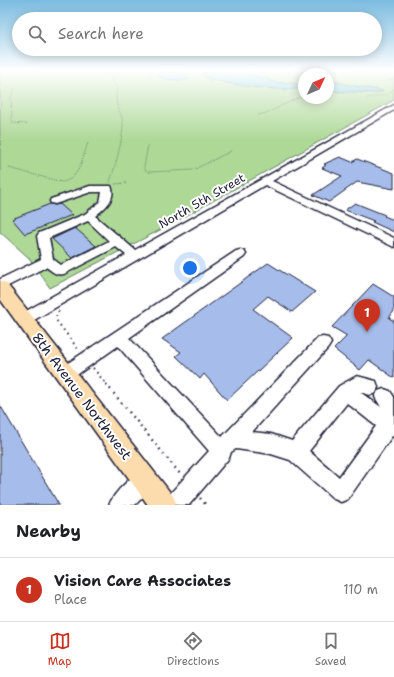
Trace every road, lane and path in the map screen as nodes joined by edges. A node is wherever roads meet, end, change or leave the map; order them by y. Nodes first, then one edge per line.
1 (12, 94) edge
2 (115, 94) edge
3 (389, 94) edge
4 (298, 97) edge
5 (367, 98) dead end
6 (394, 107) edge
7 (258, 115) dead end
8 (27, 124) dead end
9 (88, 143) dead end
10 (148, 145) dead end
11 (231, 151) dead end
12 (9, 168) dead end
13 (264, 181) junction
14 (127, 183) dead end
15 (55, 200) dead end
16 (89, 216) junction
17 (116, 242) junction
18 (394, 243) edge
19 (240, 254) dead end
20 (134, 256) junction
21 (47, 261) junction
22 (0, 286) edge
23 (24, 319) junction
24 (119, 337) junction
25 (323, 343) dead end
26 (65, 374) junction
27 (346, 392) junction
28 (391, 426) edge
29 (227, 445) junction
30 (296, 452) junction
31 (146, 480) junction
32 (120, 505) edge
33 (164, 505) edge
34 (175, 505) edge

1 - 8 path
2 - 14 path
3 - 5 path
4 - 7 path
6 - 13 street, North 5th Street
9 - 12 path
10 - 11 path
13 - 18 street
13 - 20 street, North 5th Street
15 - 16 street
16 - 17 street
16 - 21 street
17 - 20 street
17 - 21 street
19 - 24 street
20 - 23 street, North 5th Street
21 - 22 street
22 - 23 main road, 8th Avenue Northwest
23 - 26 main road, 8th Avenue Northwest
24 - 26 street
24 - 29 street
25 - 29 street
26 - 31 main road, 8th Avenue Northwest
27 - 28 street
27 - 28 street
27 - 30 street
28 - 30 street
29 - 30 street
29 - 34 street
31 - 32 street
31 - 33 main road, 8th Avenue Northwest

